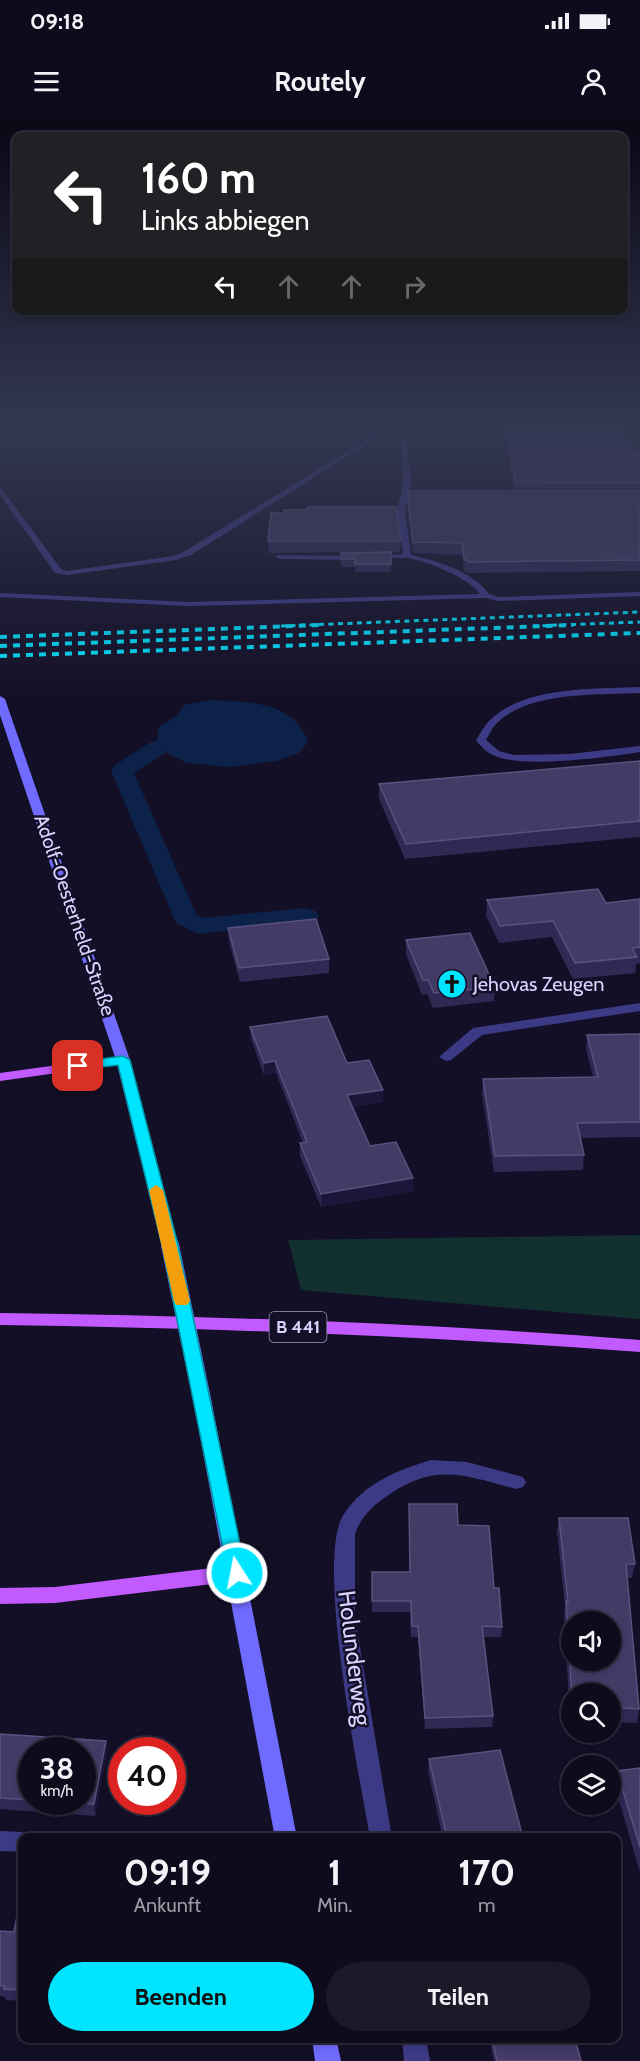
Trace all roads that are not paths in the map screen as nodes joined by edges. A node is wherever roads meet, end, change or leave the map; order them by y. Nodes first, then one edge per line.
1 (20, 518) edge
2 (245, 518) edge
3 (402, 518) edge
4 (407, 556) junction
5 (280, 557) edge
6 (640, 594) edge
7 (0, 596) edge
8 (486, 596) junction
9 (640, 690) edge
10 (0, 699) edge
11 (640, 749) edge
12 (640, 1007) edge
13 (446, 1057) dead end
14 (123, 1060) junction
15 (0, 1077) edge
16 (0, 1319) edge
17 (640, 1347) edge
18 (516, 1482) dead end
19 (237, 1573) junction
20 (0, 1596) edge
21 (285, 1833) edge
22 (380, 1833) edge
23 (0, 1841) edge
24 (18, 1842) edge
25 (325, 2043) edge
26 (415, 2043) edge
27 (328, 2061) edge
28 (417, 2061) edge

1 - 2 lane
3 - 4 lane
4 - 5 lane
4 - 8 lane
6 - 8 lane
7 - 8 lane
9 - 11 lane
10 - 14 street, Adolf-Oesterheld-Straße
12 - 13 street
14 - 15 main road
14 - 19 street, Adolf-Oesterheld-Straße, bridge
16 - 17 main road, B 441
18 - 22 street, Holunderweg
19 - 20 main road
19 - 21 street, Adolf-Oesterheld-Straße
23 - 24 street
25 - 27 street
26 - 28 street

